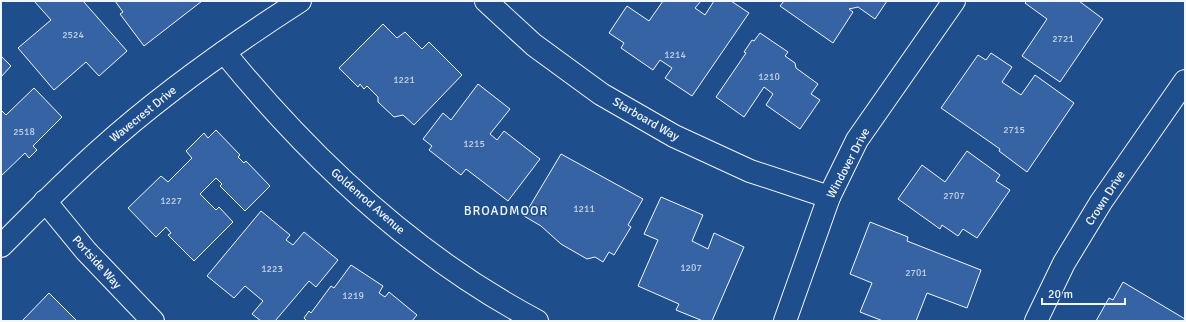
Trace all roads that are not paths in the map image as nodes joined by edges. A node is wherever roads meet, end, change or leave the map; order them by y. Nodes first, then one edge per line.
1 (300, 1) edge
2 (486, 1) edge
3 (954, 1) edge
4 (224, 52) junction
5 (1185, 81) edge
6 (829, 197) junction
7 (45, 201) junction
8 (1, 246) edge
9 (153, 321) edge
10 (537, 321) edge
11 (785, 321) edge
12 (1036, 321) edge

1 - 4 street, Wavecrest Drive
2 - 6 street, Starboard Way
3 - 6 street, Windover Drive
4 - 7 street, Wavecrest Drive
4 - 10 street, Goldenrod Avenue
5 - 12 street, Crown Drive
6 - 11 street, Windover Drive
7 - 8 street, Wavecrest Drive
7 - 9 street, Portside Way

